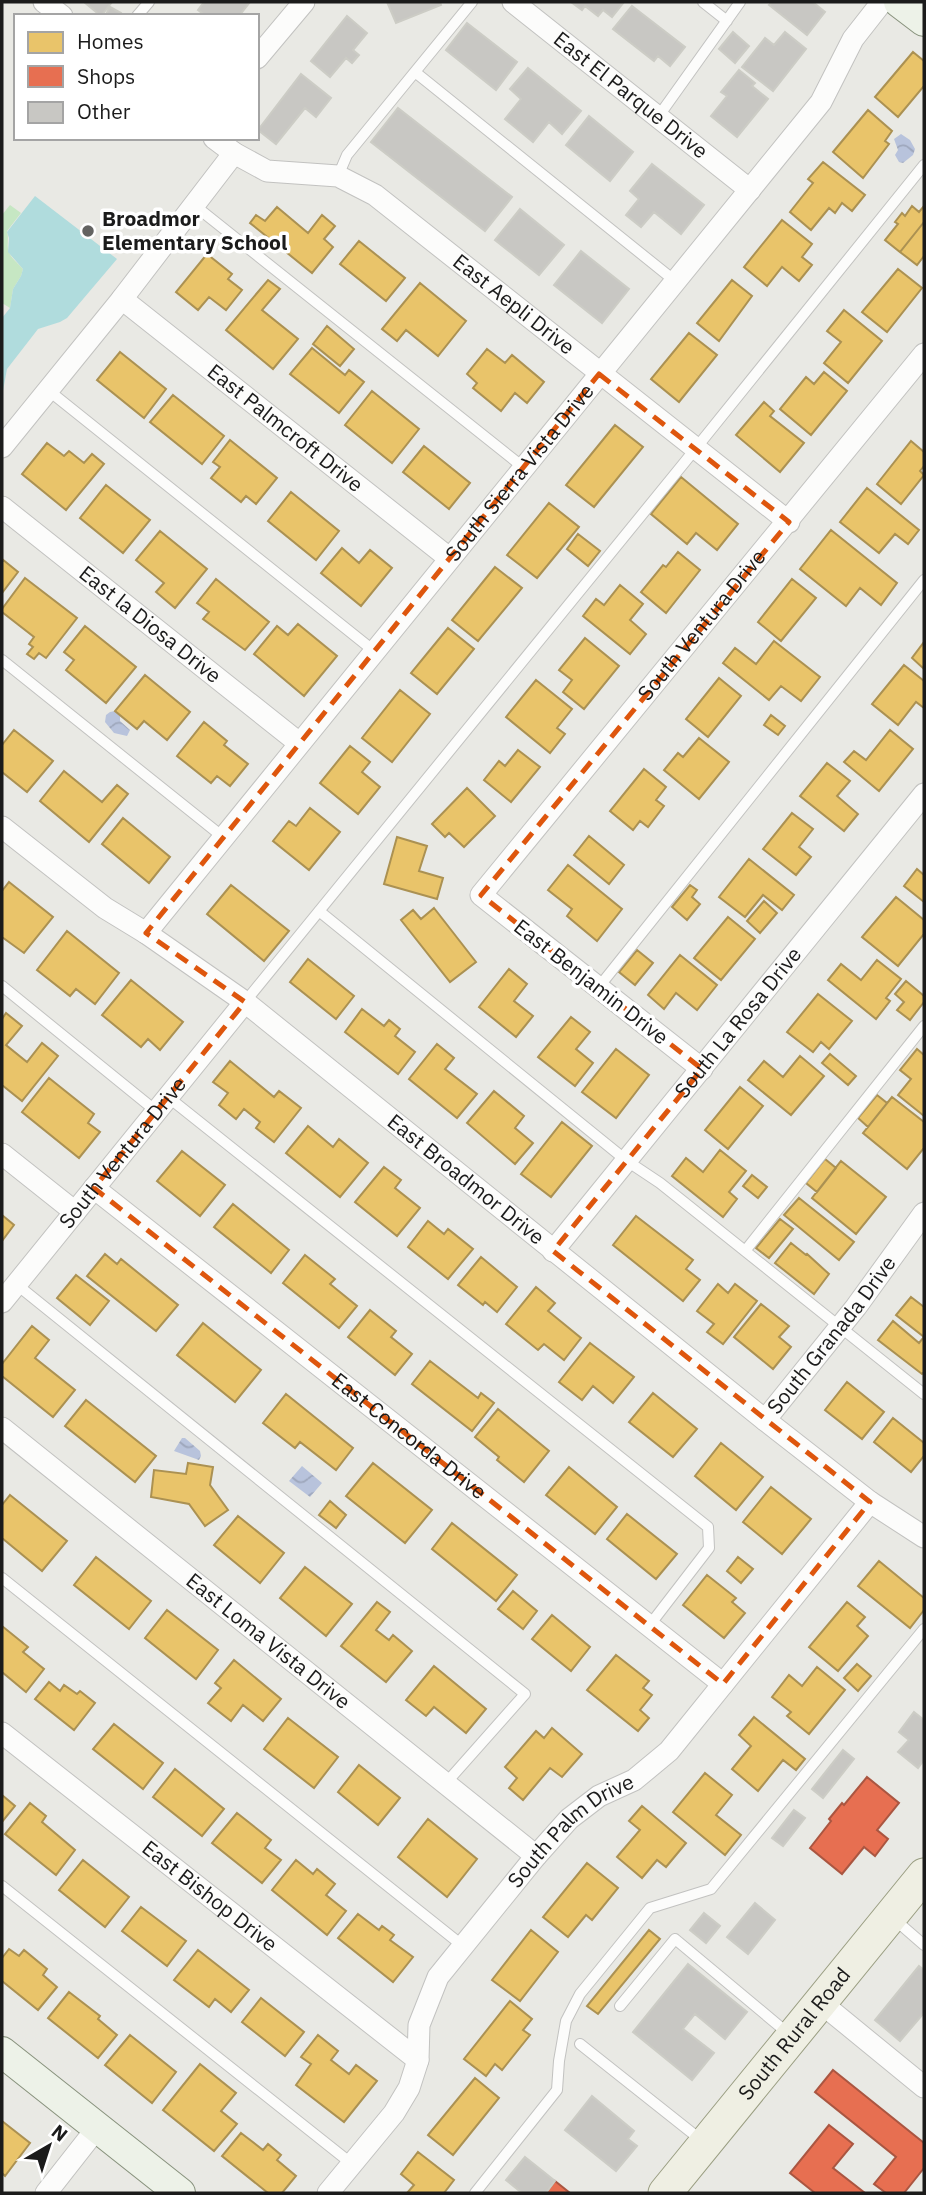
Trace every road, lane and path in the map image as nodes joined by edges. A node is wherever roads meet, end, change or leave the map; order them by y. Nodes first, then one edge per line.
1 (44, 2) edge
2 (304, 2) edge
3 (472, 2) edge
4 (513, 2) edge
5 (703, 2) edge
6 (740, 2) edge
7 (881, 2) edge
8 (899, 2) edge
9 (59, 14) edge
10 (727, 21) junction
11 (924, 21) edge
12 (259, 56) edge
13 (415, 72) junction
14 (659, 117) junction
15 (217, 140) edge
16 (234, 153) junction
17 (924, 165) edge
18 (338, 176) junction
19 (750, 190) junction
20 (194, 205) junction
21 (675, 281) junction
22 (122, 299) junction
23 (924, 354) edge
24 (598, 374) junction
25 (48, 390) junction
26 (2, 447) edge
27 (695, 449) junction
28 (523, 467) junction
29 (2, 507) edge
30 (789, 522) junction
31 (449, 558) junction
32 (924, 580) edge
33 (374, 651) junction
34 (2, 660) edge
35 (299, 743) junction
36 (924, 794) edge
37 (2, 827) edge
38 (223, 837) junction
39 (481, 895) joint
40 (319, 911) junction
41 (146, 933) junction
42 (2, 986) edge
43 (598, 988) junction
44 (245, 1002) junction
45 (924, 1026) edge
46 (702, 1069) junction
47 (162, 1104) junction
48 (2, 1154) edge
49 (627, 1161) junction
50 (93, 1188) junction
51 (75, 1212) junction
52 (924, 1213) edge
53 (552, 1251) junction
54 (745, 1251) junction
55 (16, 1284) junction
56 (2, 1302) edge
57 (840, 1327) junction
58 (924, 1394) edge
59 (765, 1420) junction
60 (2, 1428) edge
61 (870, 1503) junction
62 (924, 1537) edge
63 (2, 1578) edge
64 (649, 1626) junction
65 (924, 1629) edge
66 (723, 1684) junction
67 (2, 1732) edge
68 (446, 1783) junction
69 (536, 1856) junction
70 (924, 1875) edge
71 (2, 1886) edge
72 (891, 1916) junction
73 (924, 1945) edge
74 (463, 1946) junction
75 (821, 2002) junction
76 (620, 2006) dead end
77 (792, 2037) junction
78 (580, 2044) dead end
79 (2, 2052) edge
80 (418, 2060) junction
81 (924, 2087) edge
82 (97, 2128) junction
83 (705, 2144) junction
84 (352, 2164) junction
85 (46, 2193) edge
86 (180, 2193) edge
87 (328, 2193) edge
88 (475, 2193) edge
89 (665, 2193) edge

1 - 9 street
2 - 12 street
3 - 13 lane
4 - 14 street, East El Parque Drive
5 - 10 lane
6 - 10 lane
7 - 19 street, South Sierra Vista Drive
8 - 11 street
10 - 14 lane
13 - 18 lane
13 - 21 lane
14 - 19 street, East El Parque Drive
15 - 16 street, East Aepli Drive
16 - 18 street, East Aepli Drive
16 - 20 street
17 - 27 lane
18 - 24 street, East Aepli Drive
19 - 21 street, South Sierra Vista Drive
20 - 22 street
20 - 28 lane
21 - 24 street, South Sierra Vista Drive
22 - 25 street
22 - 31 street, East Palmcroft Drive
23 - 30 street, South Ventura Drive
24 - 27 street, East Aepli Drive
24 - 28 street, South Sierra Vista Drive
25 - 26 street
25 - 33 lane
27 - 30 street, East Aepli Drive
27 - 40 lane
28 - 31 street, South Sierra Vista Drive
29 - 35 street, East la Diosa Drive
30 - 39 street, South Ventura Drive
31 - 33 street, South Sierra Vista Drive
32 - 43 lane
33 - 35 street, South Sierra Vista Drive
34 - 38 lane
35 - 38 street, South Sierra Vista Drive
36 - 46 street, South La Rosa Drive
37 - 41 street, East Broadmor Drive
38 - 41 street, South Sierra Vista Drive
39 - 43 street, East Benjamin Drive
40 - 44 lane
40 - 49 lane
41 - 44 street, East Broadmor Drive
42 - 47 lane
43 - 46 street, East Benjamin Drive
44 - 47 street, South Ventura Drive
44 - 53 street, East Broadmor Drive
45 - 54 lane
46 - 49 street, South La Rosa Drive
47 - 50 street, South Ventura Drive
47 - 64 lane
48 - 51 street
49 - 53 street, South La Rosa Drive
49 - 54 lane
50 - 51 street, South Ventura Drive
50 - 64 street, East Concorda Drive
51 - 55 street, South Ventura Drive
52 - 57 street, South Granada Drive
53 - 59 street, East Broadmor Drive
54 - 57 lane
55 - 56 street, South Ventura Drive
55 - 68 lane
57 - 58 lane
57 - 59 street, South Granada Drive
59 - 61 street, East Broadmor Drive
60 - 68 street, East Loma Vista Drive
61 - 62 street, East Broadmor Drive
61 - 66 street, South Palm Drive
63 - 74 lane
64 - 66 street, East Concorda Drive
65 - 88 lane
66 - 69 street, South Palm Drive
67 - 80 street, East Bishop Drive
68 - 69 street, East Loma Vista Drive
69 - 74 street, South Palm Drive
70 - 72 main road, South Rural Road
71 - 84 lane
72 - 73 lane
72 - 75 main road, South Rural Road
74 - 80 street, South Palm Drive
75 - 77 main road, South Rural Road
75 - 81 street
76 - 77 lane
77 - 83 main road, South Rural Road
78 - 83 lane
79 - 82 street
80 - 84 street, South Palm Drive
82 - 85 street
82 - 86 street
83 - 89 main road, South Rural Road
84 - 87 street, South Palm Drive

